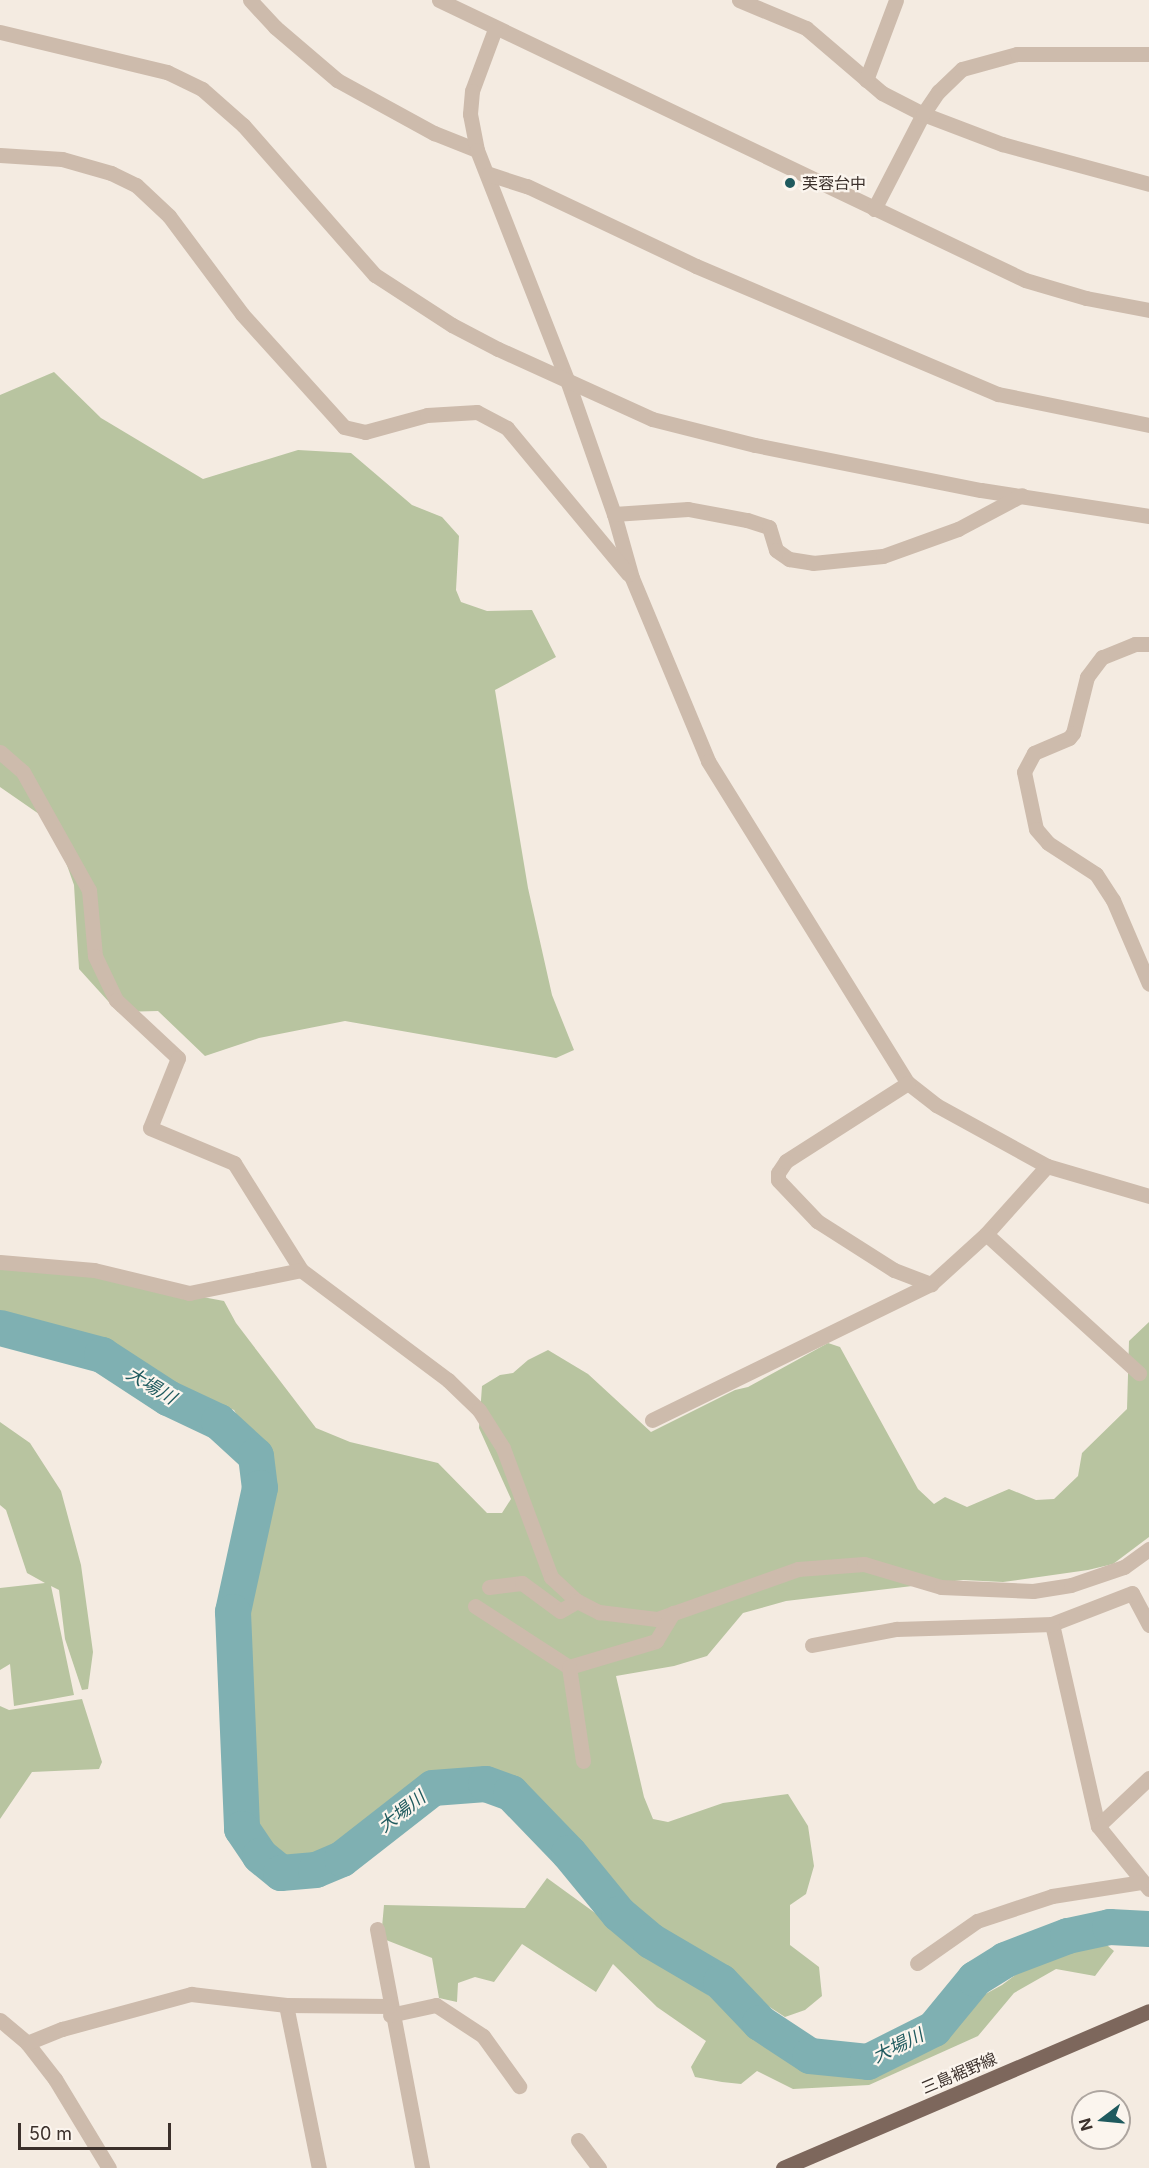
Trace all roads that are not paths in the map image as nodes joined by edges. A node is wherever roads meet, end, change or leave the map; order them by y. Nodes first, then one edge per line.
1 (250, 0) edge
2 (439, 0) edge
3 (740, 0) edge
4 (896, 0) edge
5 (495, 29) junction
6 (0, 32) edge
7 (1149, 54) edge
8 (866, 80) junction
9 (923, 114) junction
10 (477, 150) junction
11 (0, 155) edge
12 (489, 174) junction
13 (1149, 184) edge
14 (874, 209) junction
15 (1149, 310) edge
16 (567, 380) junction
17 (1149, 425) edge
18 (1022, 495) junction
19 (614, 514) junction
20 (1146, 518) edge
21 (632, 578) junction
22 (1149, 645) edge
23 (0, 752) edge
24 (1149, 984) edge
25 (908, 1083) junction
26 (1047, 1166) junction
27 (1149, 1196) edge
28 (986, 1233) junction
29 (0, 1262) edge
30 (301, 1270) junction
31 (931, 1284) junction
32 (1139, 1373) dead end
33 (652, 1420) dead end
34 (1149, 1549) edge
35 (1119, 1569) junction
36 (489, 1587) dead end
37 (1132, 1593) junction
38 (577, 1601) junction
39 (475, 1606) dead end
40 (673, 1613) junction
41 (1052, 1624) junction
42 (1149, 1625) edge
43 (812, 1645) dead end
44 (569, 1667) junction
45 (584, 1761) dead end
46 (1149, 1778) edge
47 (1098, 1826) junction
48 (1145, 1885) edge
49 (377, 1929) dead end
50 (917, 1963) dead end
51 (286, 2005) junction
52 (390, 2010) junction
53 (1149, 2011) edge
54 (0, 2020) edge
55 (27, 2043) junction
56 (519, 2086) dead end
57 (579, 2140) dead end
58 (109, 2168) edge
59 (319, 2168) edge
60 (422, 2168) edge
61 (599, 2168) edge
62 (783, 2168) edge

1 - 10 street
2 - 5 street
3 - 8 street
4 - 8 street
5 - 10 street
5 - 14 street
6 - 16 street
7 - 9 street
8 - 9 street
9 - 13 street
9 - 14 street
10 - 12 street
11 - 21 street
12 - 16 street
12 - 17 street
14 - 15 street
16 - 18 street
16 - 19 street
18 - 19 street
18 - 20 street
19 - 21 street
21 - 25 street
22 - 24 street
23 - 30 street
25 - 26 street
25 - 31 street
26 - 27 street
26 - 28 street
28 - 31 street
28 - 32 street
29 - 30 street
30 - 38 street
31 - 33 street
34 - 35 street
35 - 37 street
35 - 40 street
36 - 38 street
37 - 41 street
37 - 42 street
38 - 40 street
39 - 44 street
40 - 44 street
41 - 43 street
41 - 47 street
44 - 45 street
46 - 47 street
47 - 48 street
48 - 50 street
49 - 52 street
51 - 52 street
51 - 55 street
51 - 59 street
52 - 56 street
52 - 60 street
53 - 62 main road, 三島裾野線
54 - 55 street
55 - 58 street
57 - 61 street

